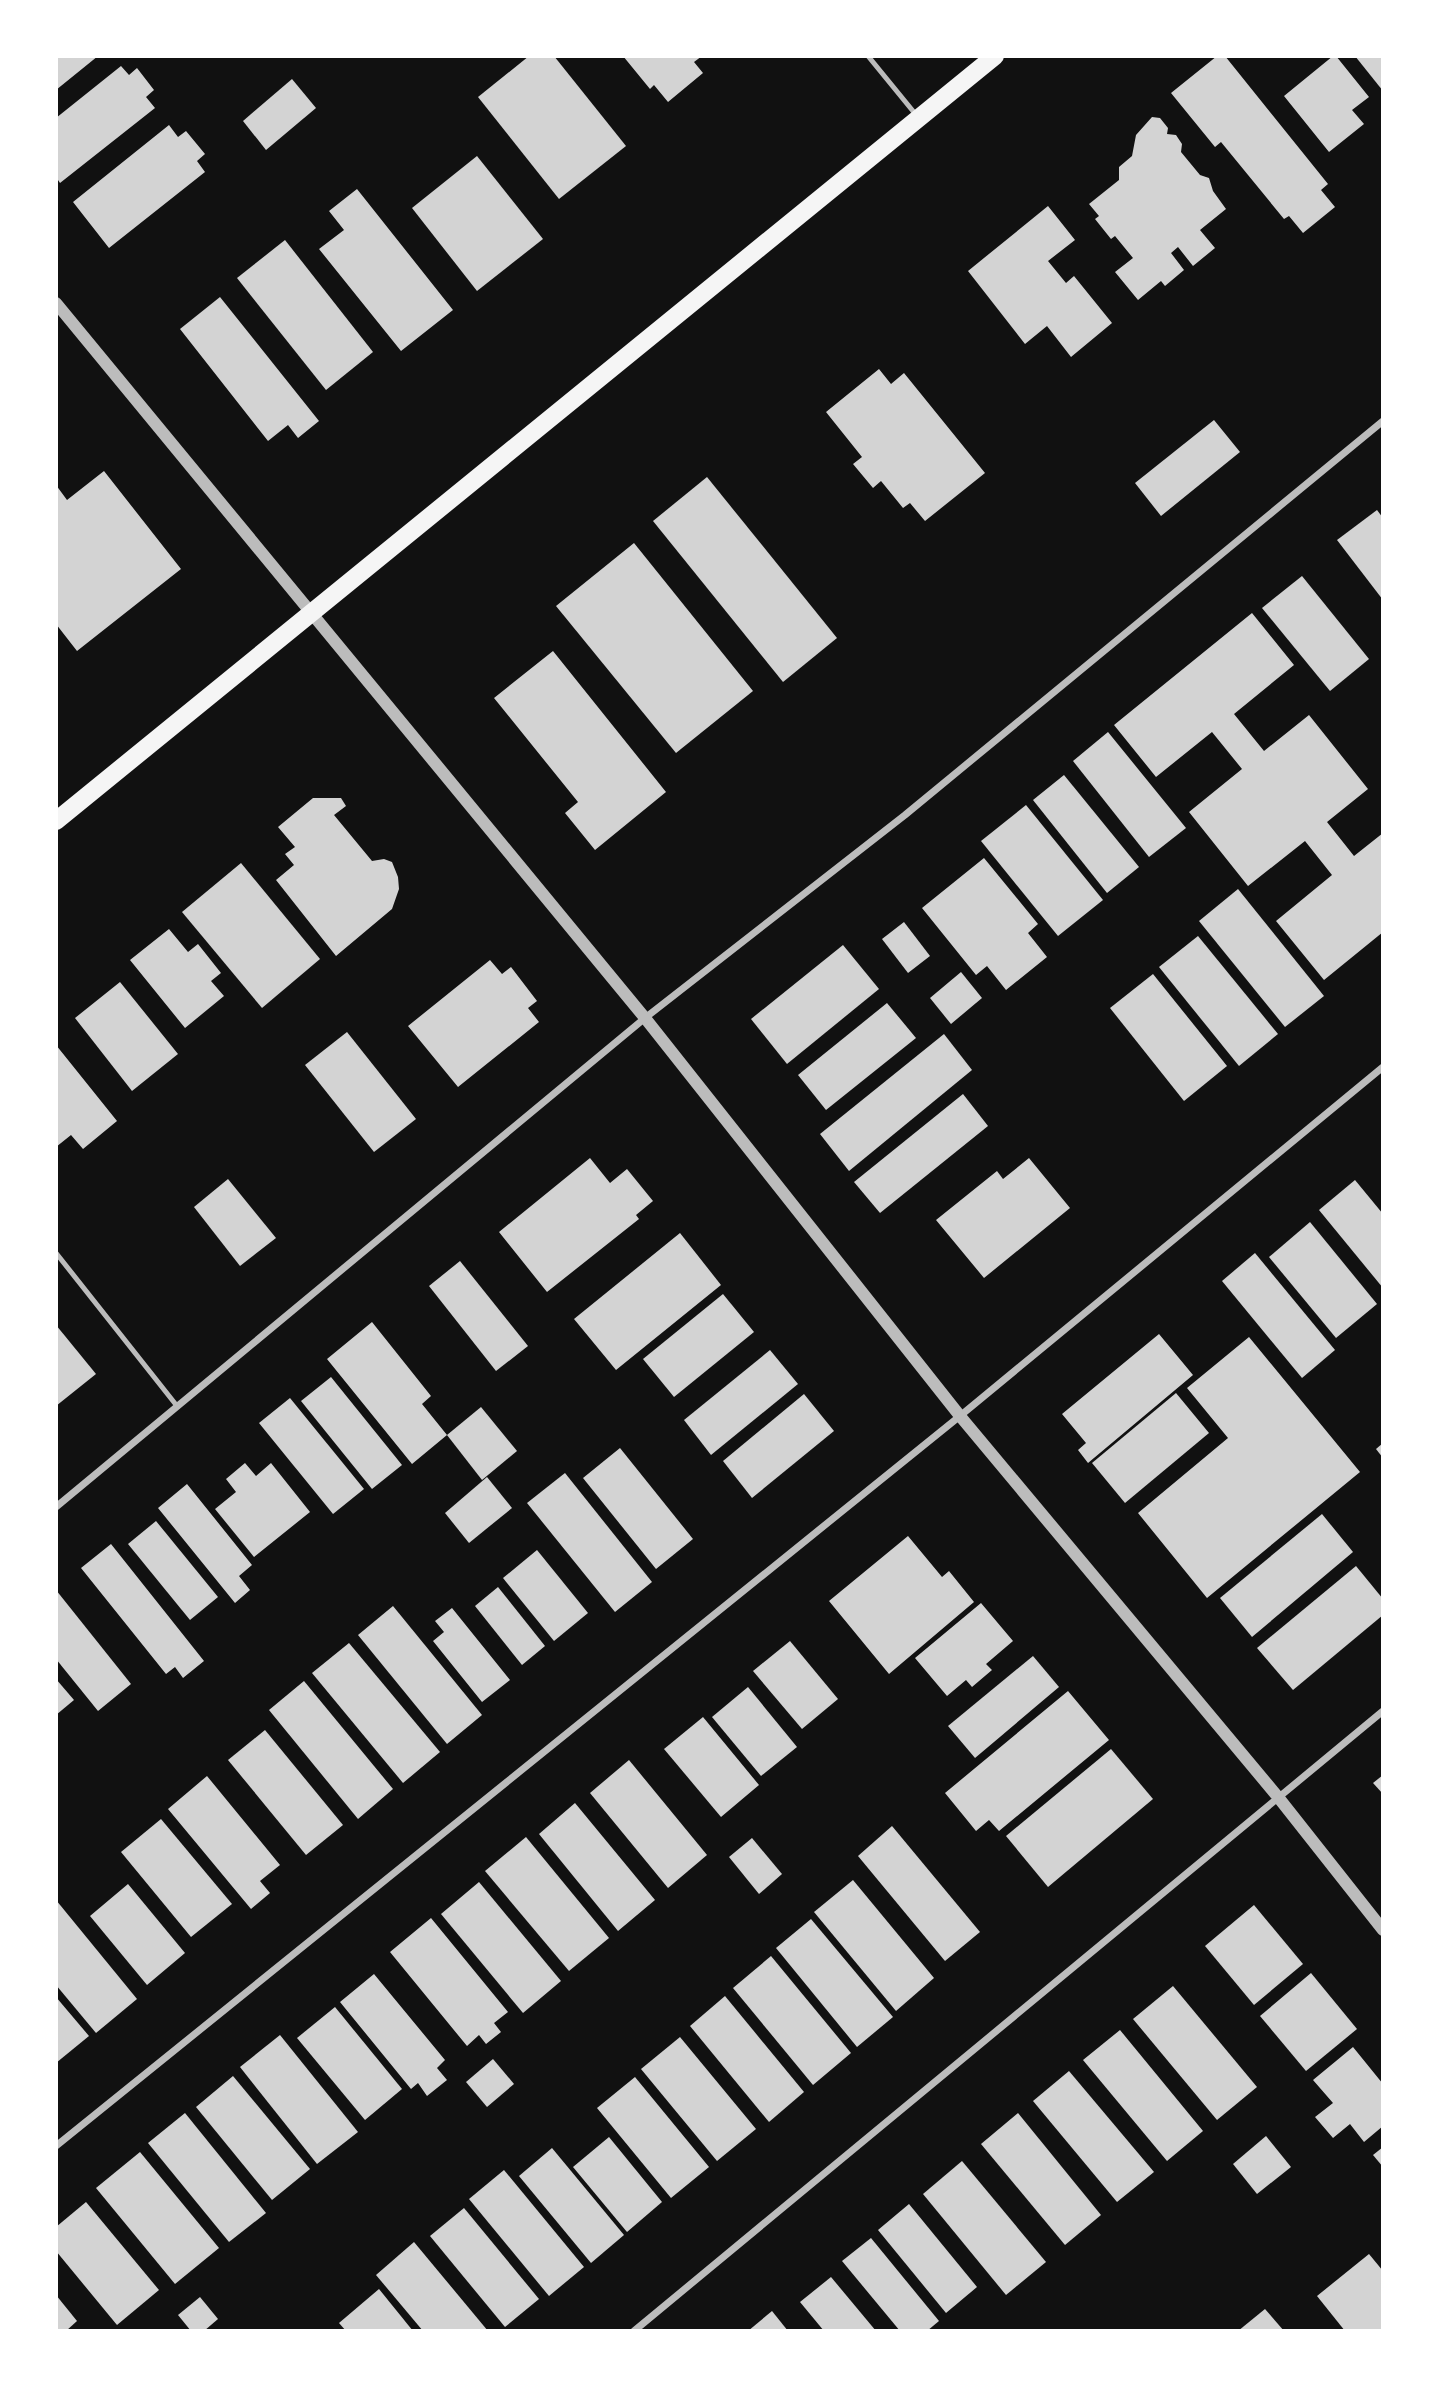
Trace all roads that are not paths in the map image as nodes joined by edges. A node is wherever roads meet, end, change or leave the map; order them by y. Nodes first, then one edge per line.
1 (868, 56) edge
2 (995, 56) edge
3 (919, 118) junction
4 (56, 303) edge
5 (1383, 421) edge
6 (310, 614) junction
7 (56, 821) edge
8 (645, 1018) junction
9 (1383, 1067) edge
10 (56, 1253) edge
11 (177, 1406) junction
12 (960, 1416) junction
13 (56, 1507) edge
14 (1383, 1711) edge
15 (1278, 1797) junction
16 (1383, 1930) edge
17 (56, 2146) edge
18 (634, 2331) edge

1 - 3 lane
2 - 3 main road
3 - 6 main road
4 - 6 street
5 - 8 street
6 - 7 main road
6 - 8 street
8 - 11 street
8 - 12 street
9 - 12 street
10 - 11 lane
11 - 13 street
12 - 15 street
12 - 17 street
14 - 15 street
15 - 16 street
15 - 18 street

